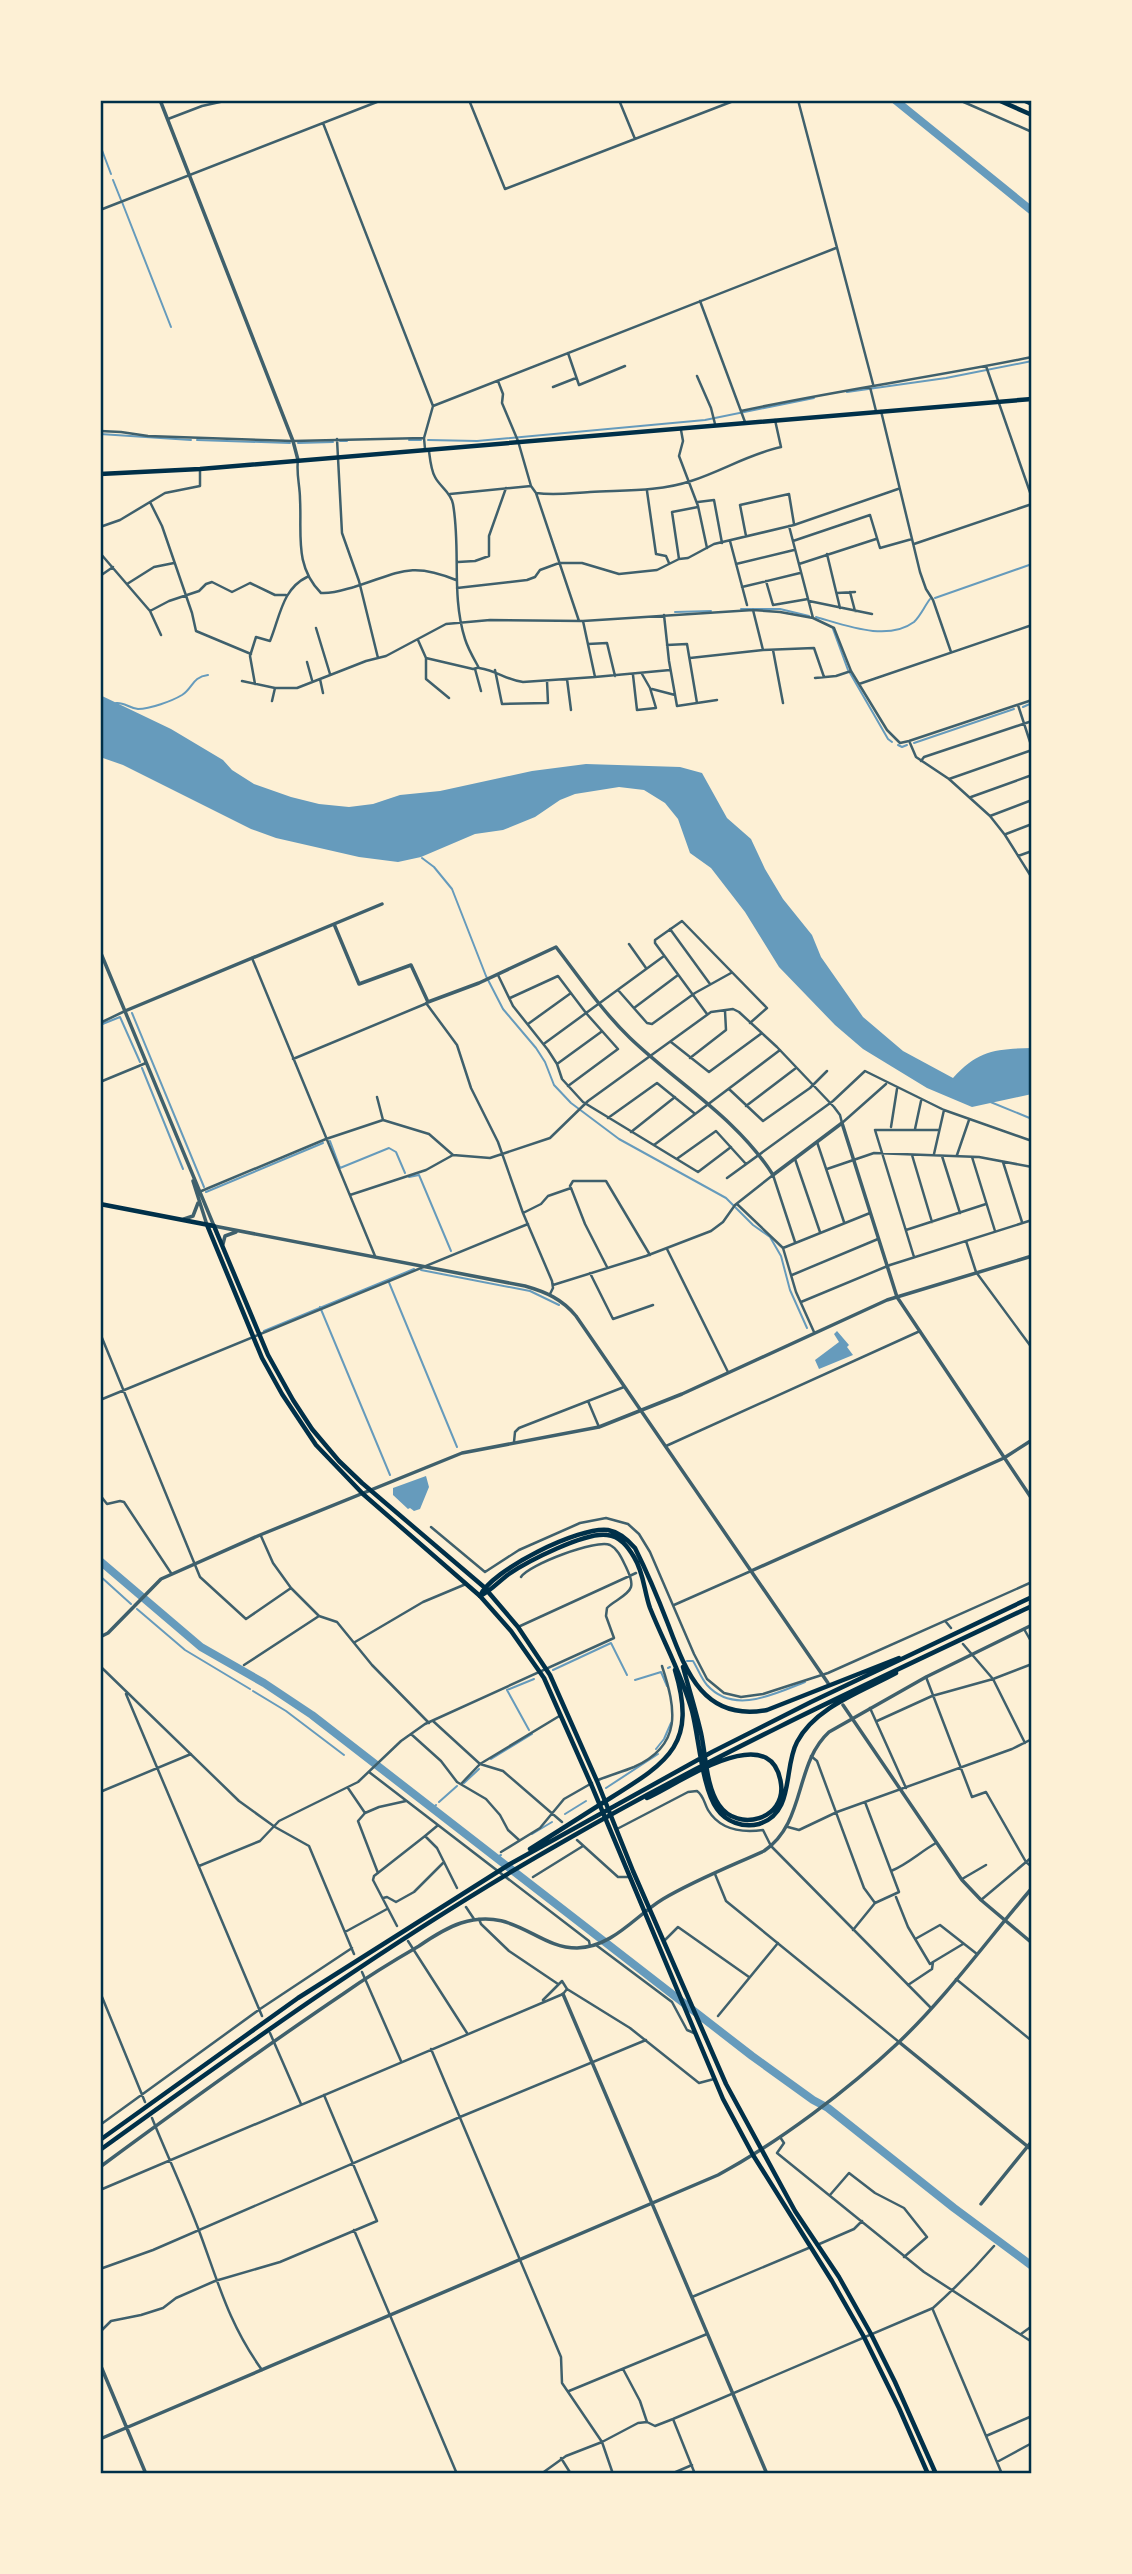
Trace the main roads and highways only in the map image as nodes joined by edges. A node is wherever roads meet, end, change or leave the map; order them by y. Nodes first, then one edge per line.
1 (998, 100) edge
2 (1023, 100) edge
3 (1032, 104) edge
4 (1032, 115) edge
5 (1032, 399) edge
6 (100, 474) edge
7 (100, 1204) edge
8 (207, 1225) junction
9 (256, 1336) junction
10 (486, 1590) junction
11 (480, 1597) junction
12 (1032, 1597) edge
13 (1032, 1606) edge
14 (677, 1649) junction
15 (671, 1656) junction
16 (841, 1684) junction
17 (849, 1696) junction
18 (715, 1761) junction
19 (592, 1813) junction
20 (100, 2140) edge
21 (100, 2150) edge
22 (814, 2246) junction
23 (928, 2474) edge
24 (936, 2474) edge

1 - 4 main road
2 - 3 main road
5 - 6 main road
7 - 8 main road
8 - 9 main road
8 - 9 main road
9 - 10 main road
9 - 11 main road
10 - 11 main road
10 - 14 main road
10 - 15 main road
10 - 22 main road
11 - 22 main road
12 - 16 main road
13 - 17 main road
14 - 16 main road
14 - 18 main road
15 - 17 main road
15 - 19 main road
16 - 19 main road
17 - 18 main road
18 - 21 main road
19 - 20 main road
22 - 23 main road
22 - 24 main road

